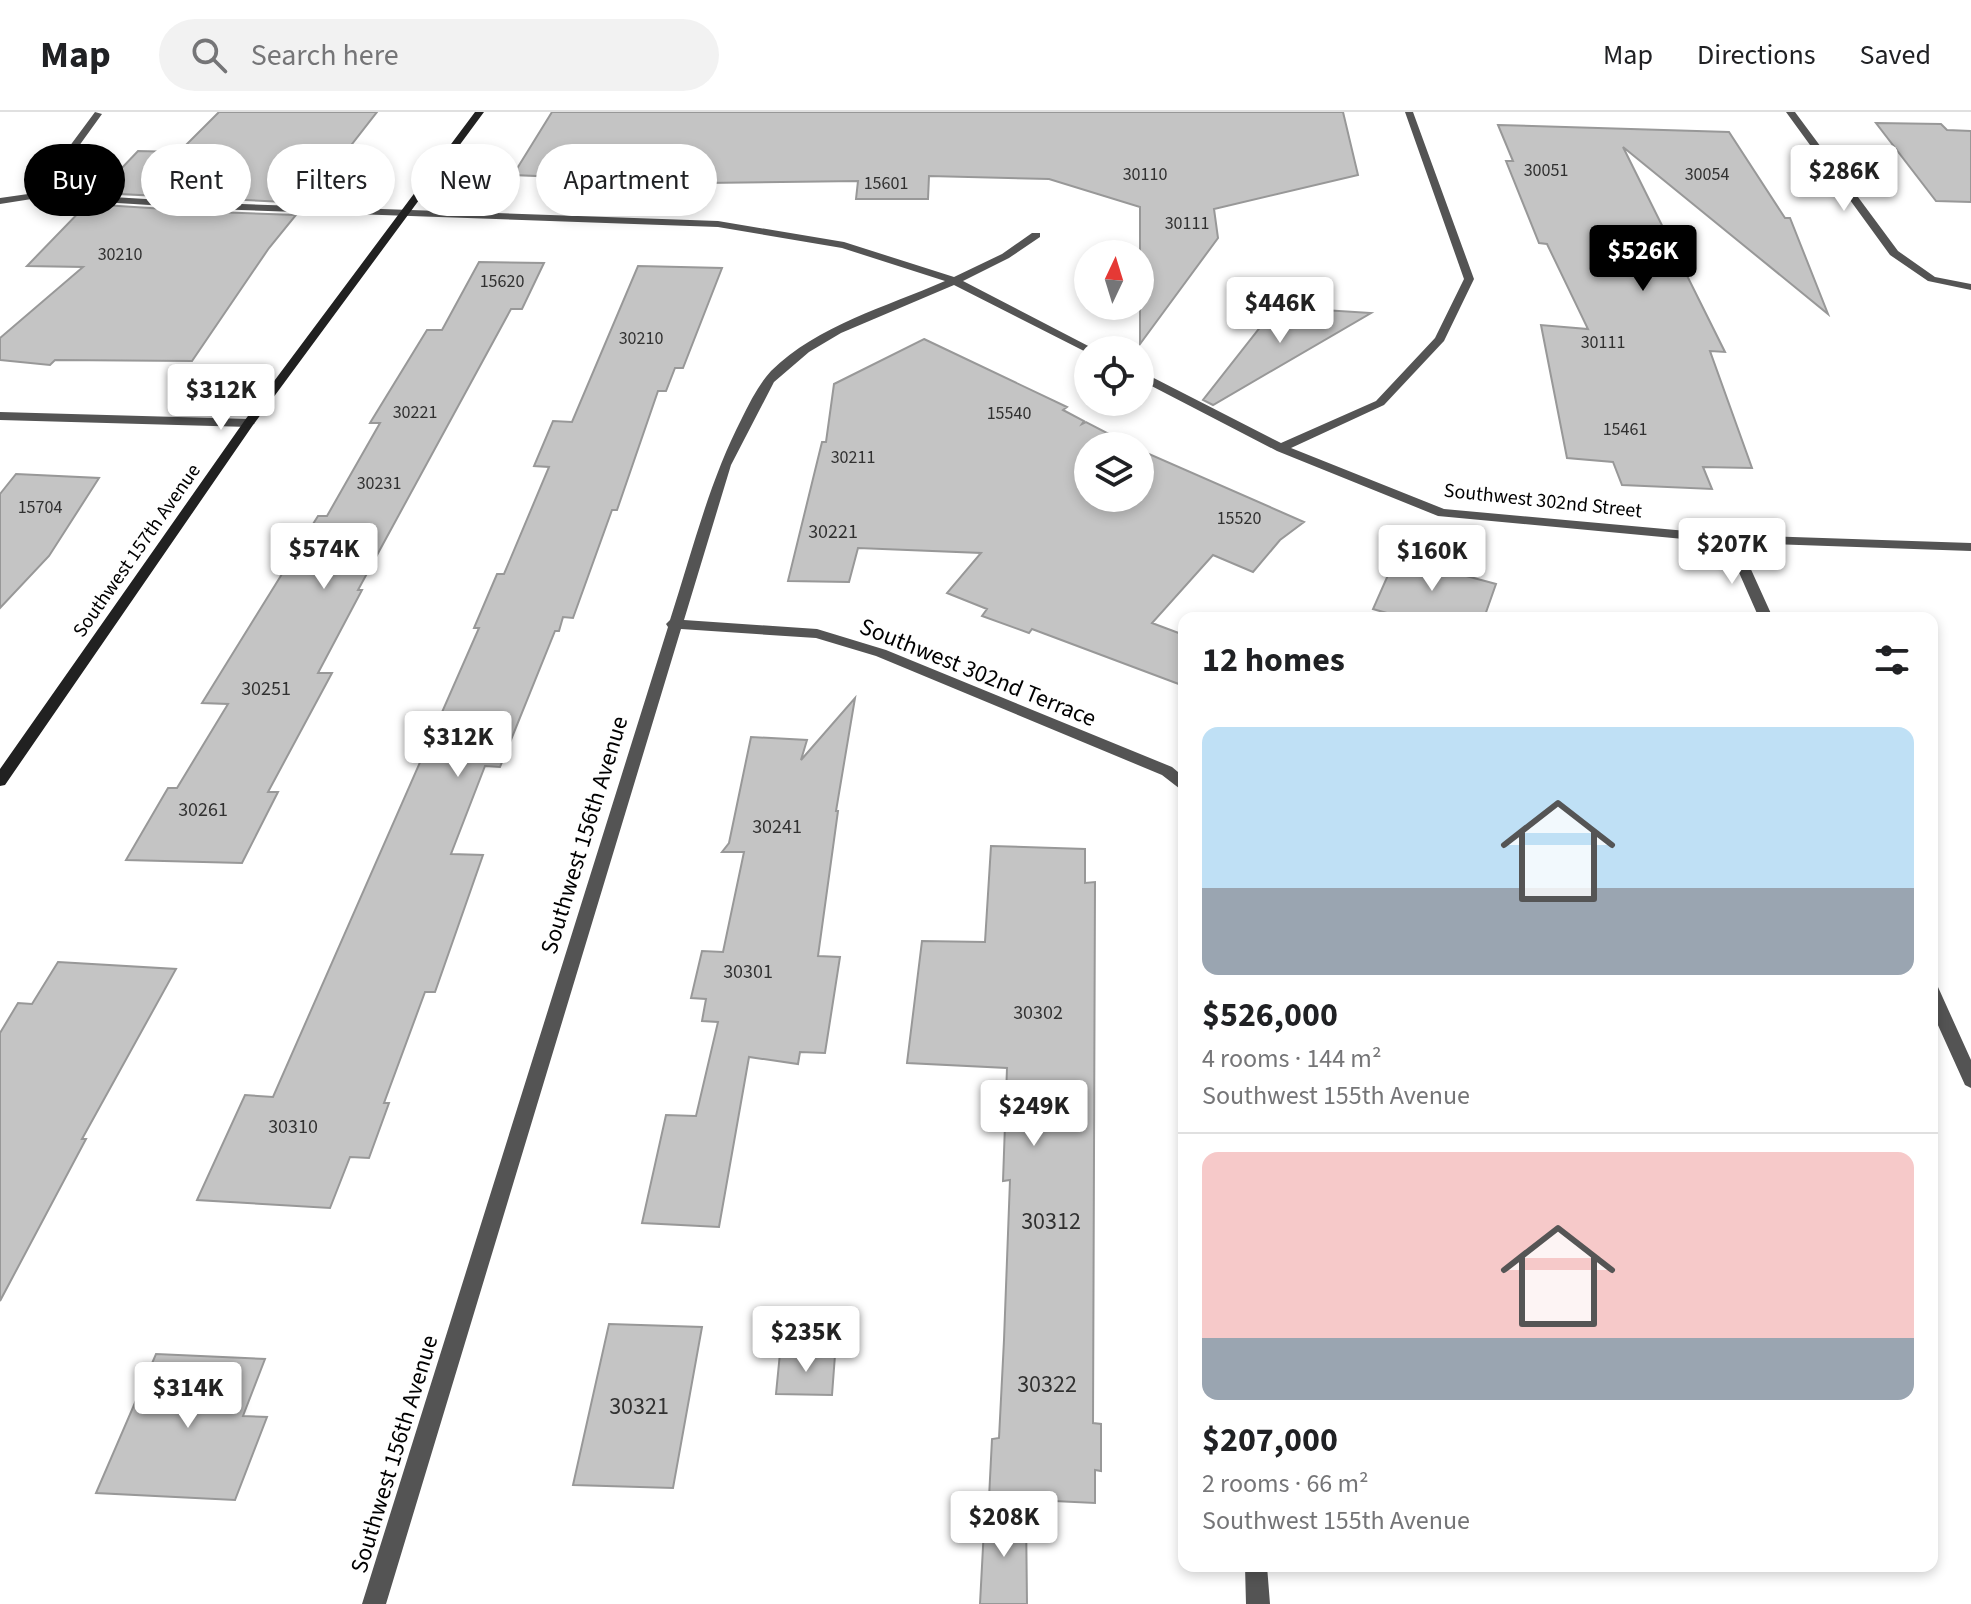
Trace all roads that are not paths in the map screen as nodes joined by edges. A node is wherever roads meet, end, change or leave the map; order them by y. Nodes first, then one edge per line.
1 (480, 112) edge
2 (1409, 112) edge
3 (1790, 112) edge
4 (98, 114) edge
5 (76, 144) edge
6 (24, 197) edge
7 (125, 200) edge
8 (0, 201) edge
9 (404, 211) junction
10 (1036, 235) dead end
11 (955, 281) junction
12 (1971, 287) edge
13 (1074, 342) edge
14 (1154, 382) edge
15 (0, 416) edge
16 (249, 423) junction
17 (1281, 448) junction
18 (1731, 539) junction
19 (1971, 547) edge
20 (1763, 612) edge
21 (673, 624) junction
22 (0, 781) edge
23 (1178, 781) edge
24 (1938, 1006) edge
25 (1971, 1080) edge
26 (1256, 1572) edge
27 (374, 1604) edge
28 (1258, 1604) edge

1 - 9 street, Southwest 157th Avenue
2 - 17 street
3 - 12 street
4 - 5 street
6 - 8 street
7 - 9 street
9 - 11 street
9 - 16 street, Southwest 157th Avenue
10 - 11 street, Southwest 156th Avenue
11 - 13 street
11 - 21 street, Southwest 156th Avenue
14 - 17 street, Southwest 302nd Street
15 - 16 street
16 - 22 street, Southwest 157th Avenue
17 - 18 street, Southwest 302nd Street
18 - 19 street, Southwest 302nd Street
18 - 20 street
21 - 23 street, Southwest 302nd Terrace
21 - 27 street, Southwest 156th Avenue
24 - 25 street
26 - 28 street

